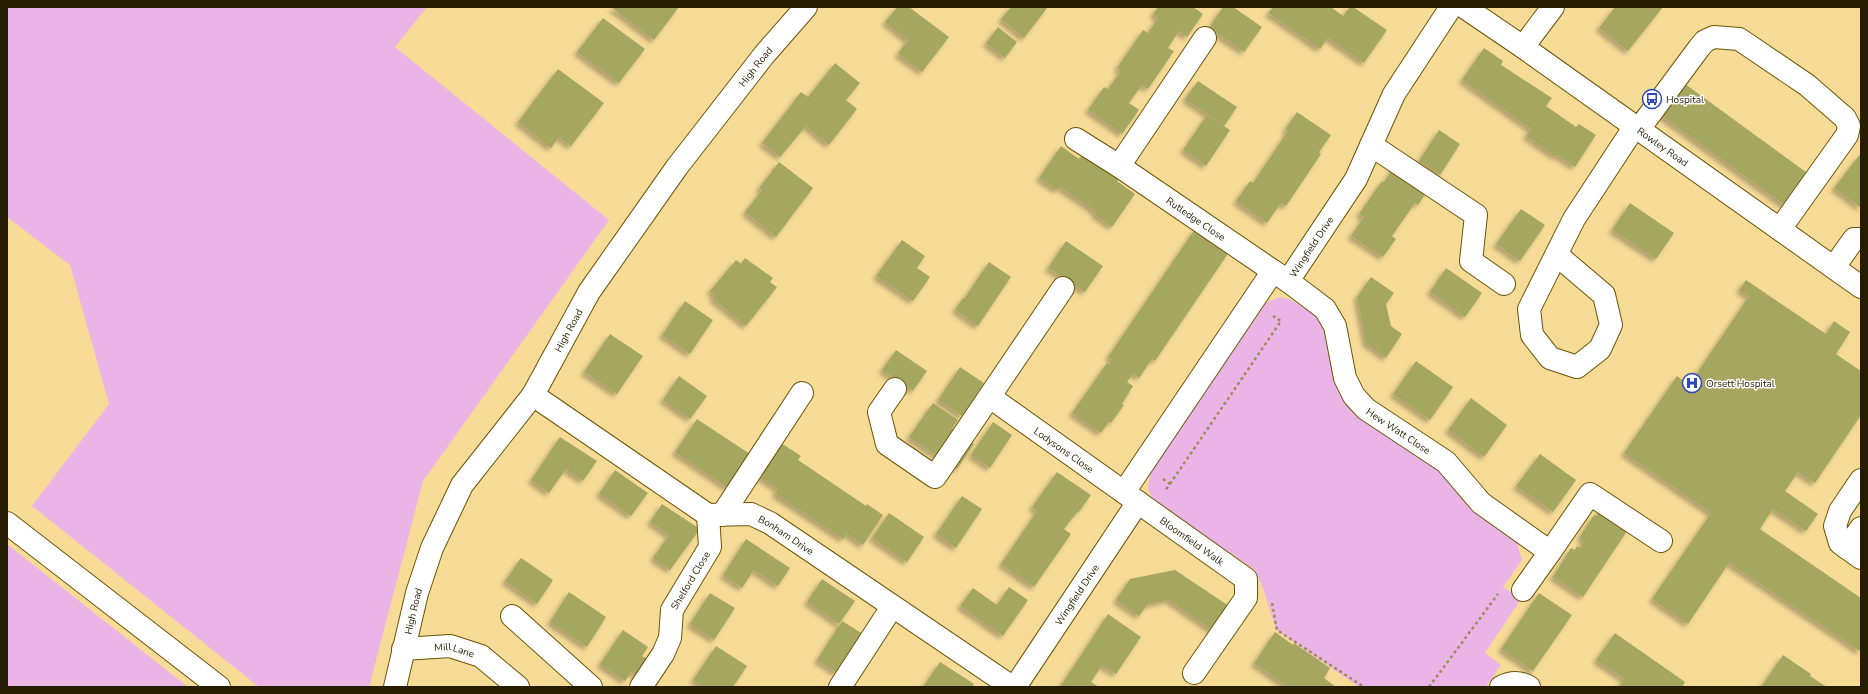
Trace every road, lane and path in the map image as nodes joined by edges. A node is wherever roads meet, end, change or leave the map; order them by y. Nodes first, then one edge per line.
1 (806, 7) edge
2 (1451, 7) edge
3 (1464, 7) edge
4 (1553, 7) edge
5 (1205, 38) dead end
6 (1523, 47) junction
7 (1637, 128) junction
8 (1076, 139) dead end
9 (1371, 144) junction
10 (1119, 166) junction
11 (1780, 229) junction
12 (1861, 239) edge
13 (1557, 255) junction
14 (1834, 267) junction
15 (1280, 276) junction
16 (1504, 284) dead end
17 (1861, 287) edge
18 (1063, 288) dead end
19 (1251, 302) junction
20 (895, 389) dead end
21 (802, 393) dead end
22 (532, 395) junction
23 (990, 397) junction
24 (1861, 480) edge
25 (1170, 484) dead end
26 (1131, 497) junction
27 (715, 515) junction
28 (7, 523) edge
29 (1861, 528) edge
30 (1661, 541) dead end
31 (1550, 552) junction
32 (1854, 553) edge
33 (1523, 590) joint
34 (892, 607) junction
35 (512, 616) dead end
36 (403, 649) junction
37 (1194, 673) dead end
38 (219, 687) edge
39 (394, 687) edge
40 (518, 687) edge
41 (591, 687) edge
42 (641, 687) edge
43 (840, 687) edge
44 (1013, 687) edge
45 (1429, 687) edge
46 (1501, 687) edge
47 (1529, 687) edge

1 - 22 street, High Road
2 - 9 street, Wingfield Drive
3 - 6 street, Rowley Road
4 - 6 street
5 - 10 street
6 - 7 street, Rowley Road
7 - 11 street, Rowley Road
7 - 11 street
7 - 13 street
8 - 10 street, Rutledge Close
9 - 15 street, Wingfield Drive
9 - 16 street
10 - 15 street, Rutledge Close
11 - 14 street, Rowley Road
12 - 14 street
13 - 13 street
14 - 17 street, Rowley Road
15 - 19 street, Wingfield Drive
15 - 31 street, Hew Watt Close
18 - 23 street
19 - 25 path
19 - 26 street, Wingfield Drive
20 - 23 street
21 - 27 street
22 - 27 street
22 - 36 street, High Road
23 - 26 street, Lodysons Close
24 - 32 street
26 - 37 street, Bloomfield Walk
26 - 44 street, Wingfield Drive
27 - 34 street, Bonham Drive
27 - 42 street, Shelford Close
28 - 38 street
29 - 32 street
30 - 31 street
31 - 33 street
33 - 45 path
34 - 43 street
34 - 44 street, Bonham Drive
35 - 41 street
36 - 39 street, High Road
36 - 40 street, Mill Lane
46 - 47 street

